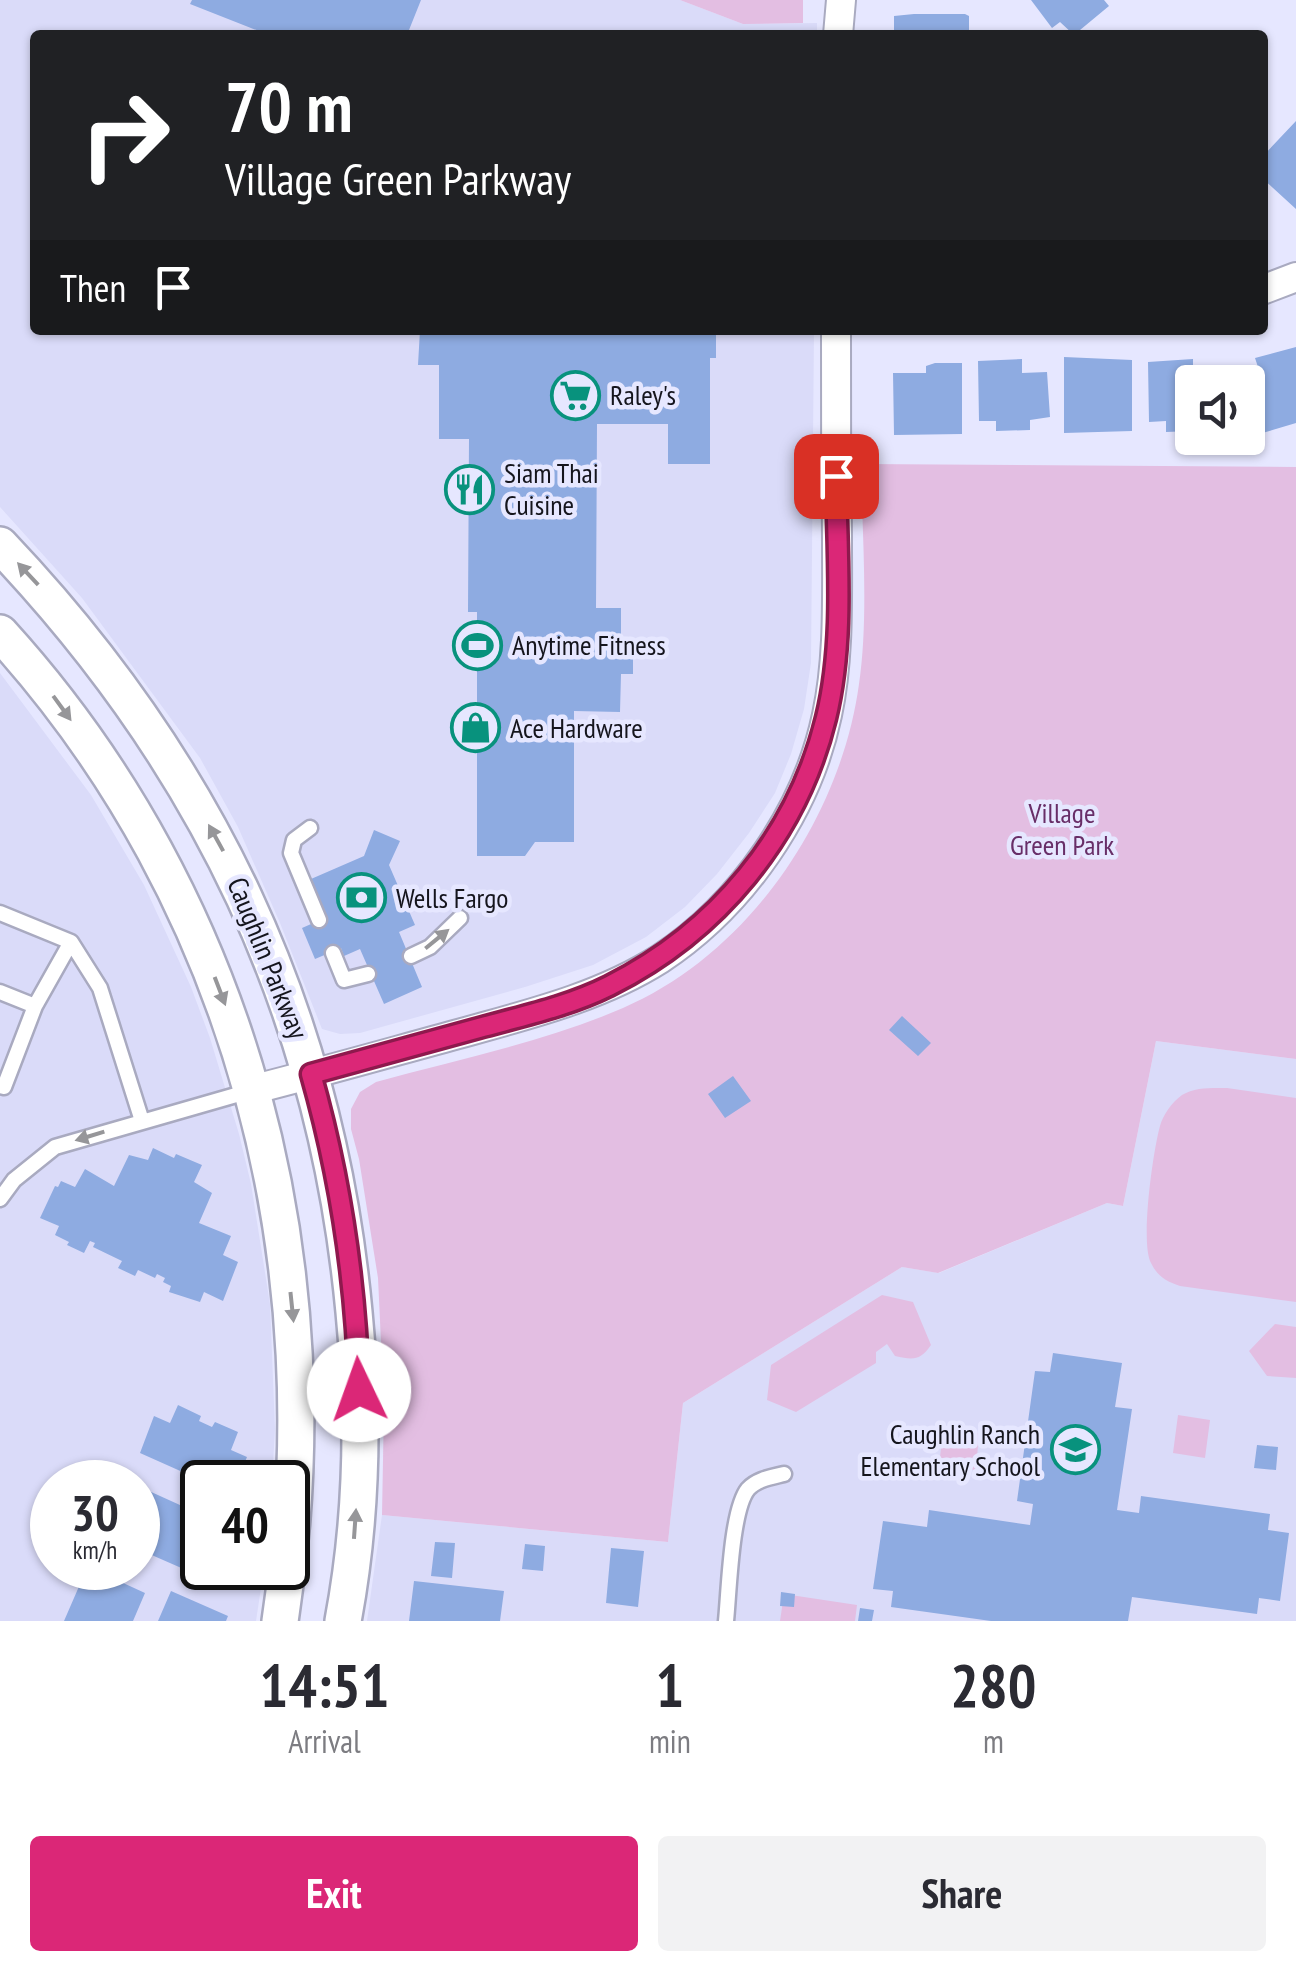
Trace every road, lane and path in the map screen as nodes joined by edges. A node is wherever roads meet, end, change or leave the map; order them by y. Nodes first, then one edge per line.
1 (840, 0) edge
2 (838, 30) edge
3 (1296, 276) edge
4 (1268, 288) edge
5 (836, 335) edge
6 (0, 544) edge
7 (0, 633) edge
8 (310, 828) dead end
9 (0, 913) edge
10 (460, 918) dead end
11 (318, 920) dead end
12 (71, 942) junction
13 (333, 953) dead end
14 (411, 956) dead end
15 (368, 974) dead end
16 (0, 992) edge
17 (35, 1006) junction
18 (311, 1074) junction
19 (0, 1086) edge
20 (251, 1090) junction
21 (142, 1121) junction
22 (0, 1199) edge
23 (784, 1474) dead end
24 (280, 1621) edge
25 (343, 1621) edge
26 (726, 1621) edge

1 - 2 street
3 - 4 street
5 - 18 street
18 -> 6 street, Caughlin Parkway
7 -> 20 street, Caughlin Parkway
8 - 11 lane
9 - 12 lane
14 -> 10 lane
12 - 17 lane
12 - 21 lane
13 - 15 lane
16 - 17 lane
17 - 19 lane
18 - 20 street
25 -> 18 street, Caughlin Parkway
20 - 21 lane
20 -> 24 street, Caughlin Parkway
21 -> 22 lane
23 - 26 lane

